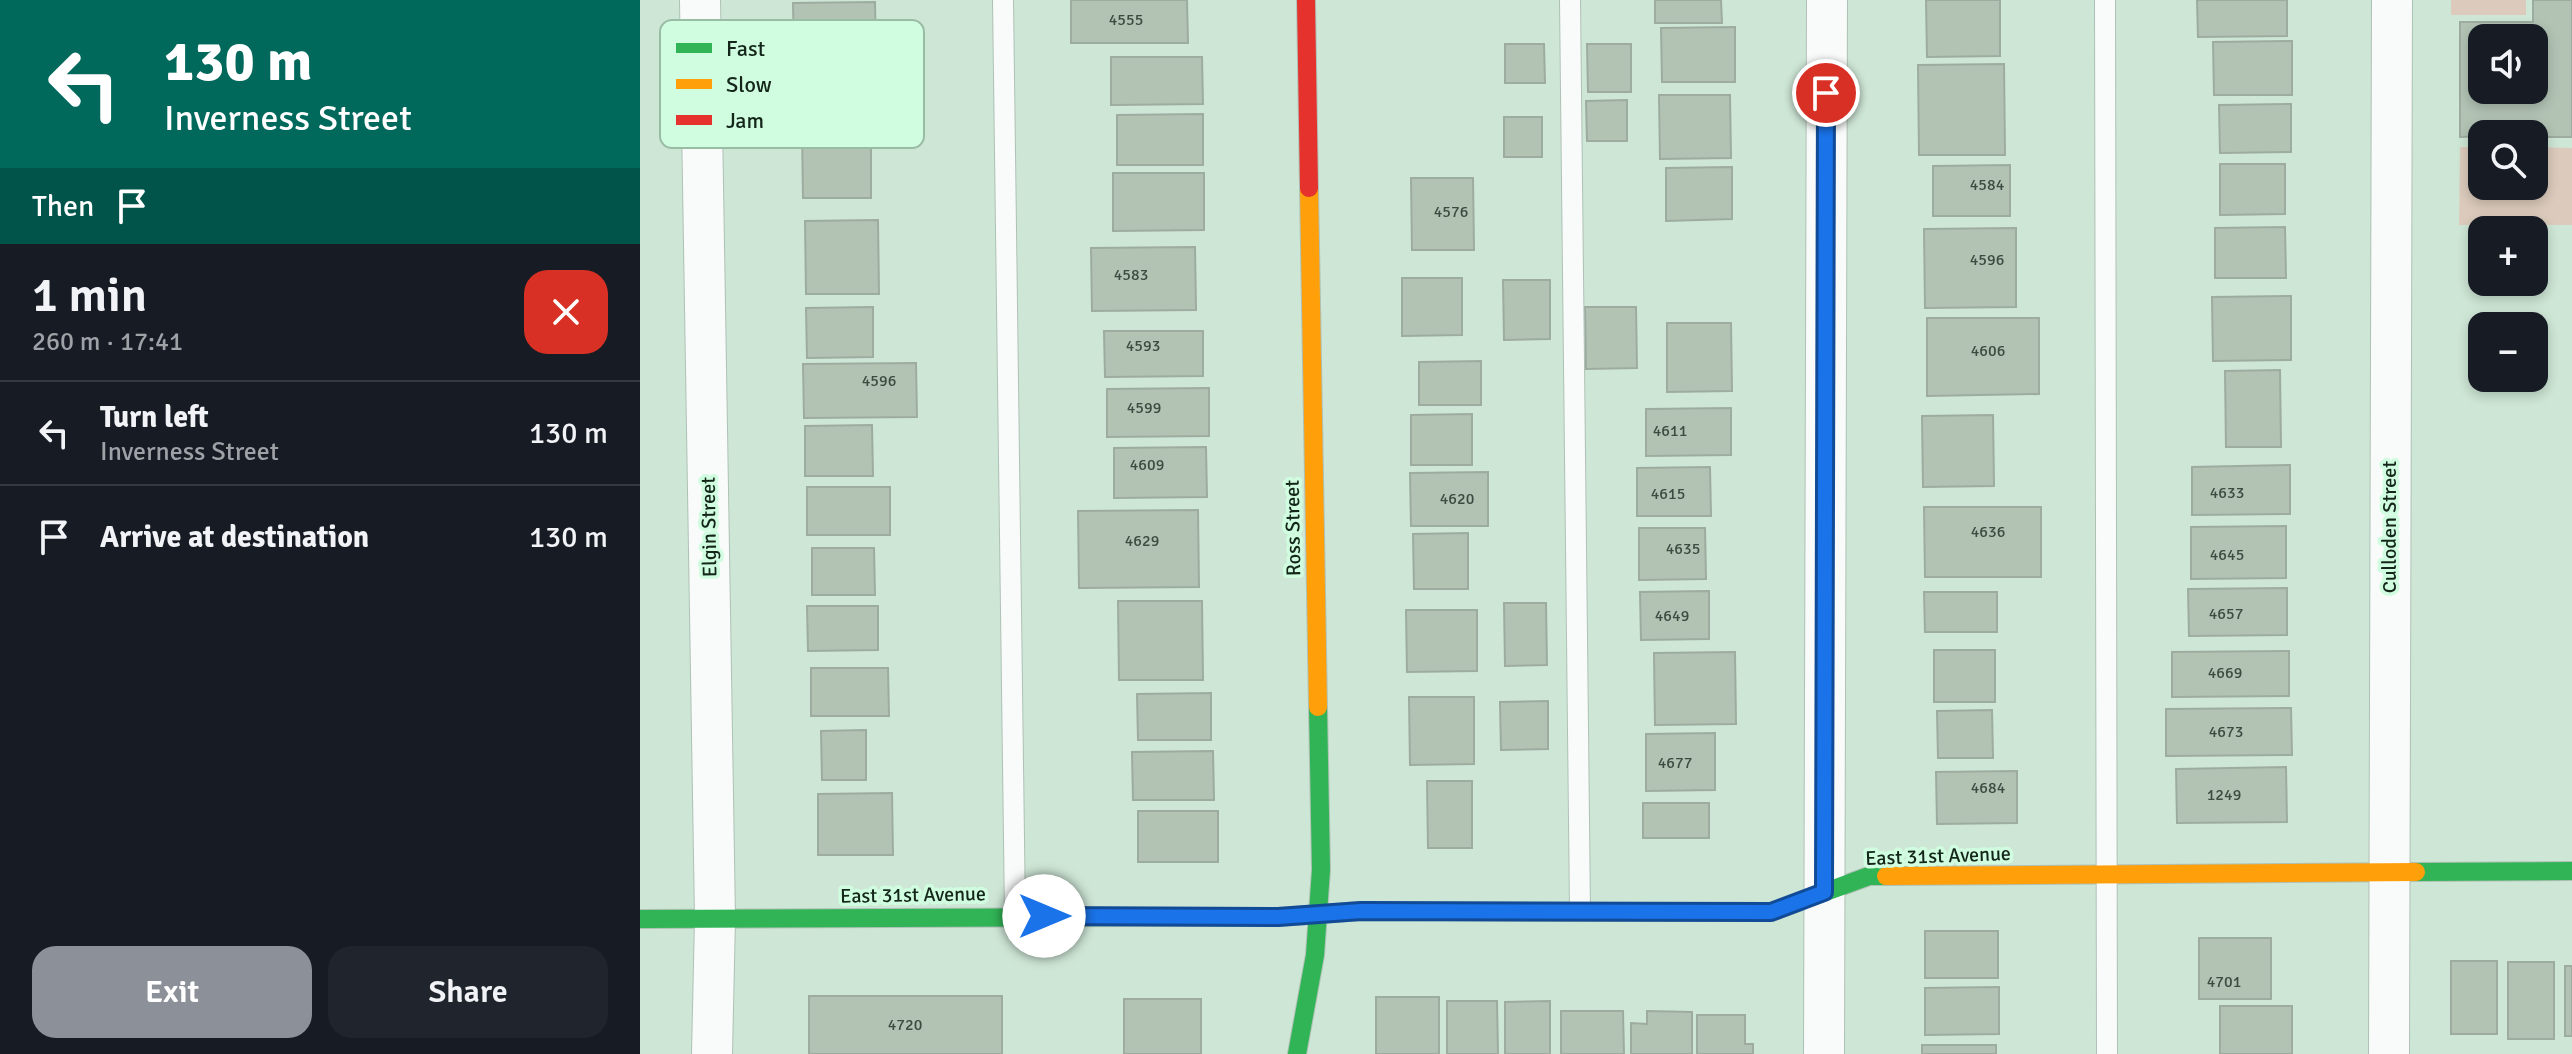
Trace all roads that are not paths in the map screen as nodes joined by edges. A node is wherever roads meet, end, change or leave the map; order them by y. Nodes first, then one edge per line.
1 (700, 0) edge
2 (1003, 0) edge
3 (1306, 0) edge
4 (1570, 0) edge
5 (1827, 0) edge
6 (2105, 0) edge
7 (2392, 0) edge
8 (700, 20) edge
9 (702, 148) edge
10 (2572, 871) edge
11 (2389, 872) junction
12 (2108, 875) junction
13 (1824, 892) junction
14 (1580, 911) junction
15 (1320, 914) junction
16 (1015, 916) junction
17 (715, 918) junction
18 (640, 919) edge
19 (712, 1054) edge
20 (1297, 1054) edge
21 (1824, 1054) edge
22 (2107, 1054) edge
23 (2389, 1054) edge

1 - 8 street, Elgin Street
2 - 16 lane
3 - 15 street, Ross Street
4 - 14 lane
5 - 13 street
6 - 12 lane
7 - 11 street, Culloden Street
9 - 17 street, Elgin Street
10 - 11 street, East 31st Avenue
11 - 12 street, East 31st Avenue
11 - 23 street, Culloden Street
12 - 13 street, East 31st Avenue
12 - 22 lane
13 - 14 street, East 31st Avenue
13 - 21 street
14 - 15 street, East 31st Avenue
15 - 16 street, East 31st Avenue
15 - 20 street, Ross Street
16 - 17 street, East 31st Avenue
17 - 18 street, East 31st Avenue
17 - 19 street, Elgin Street

